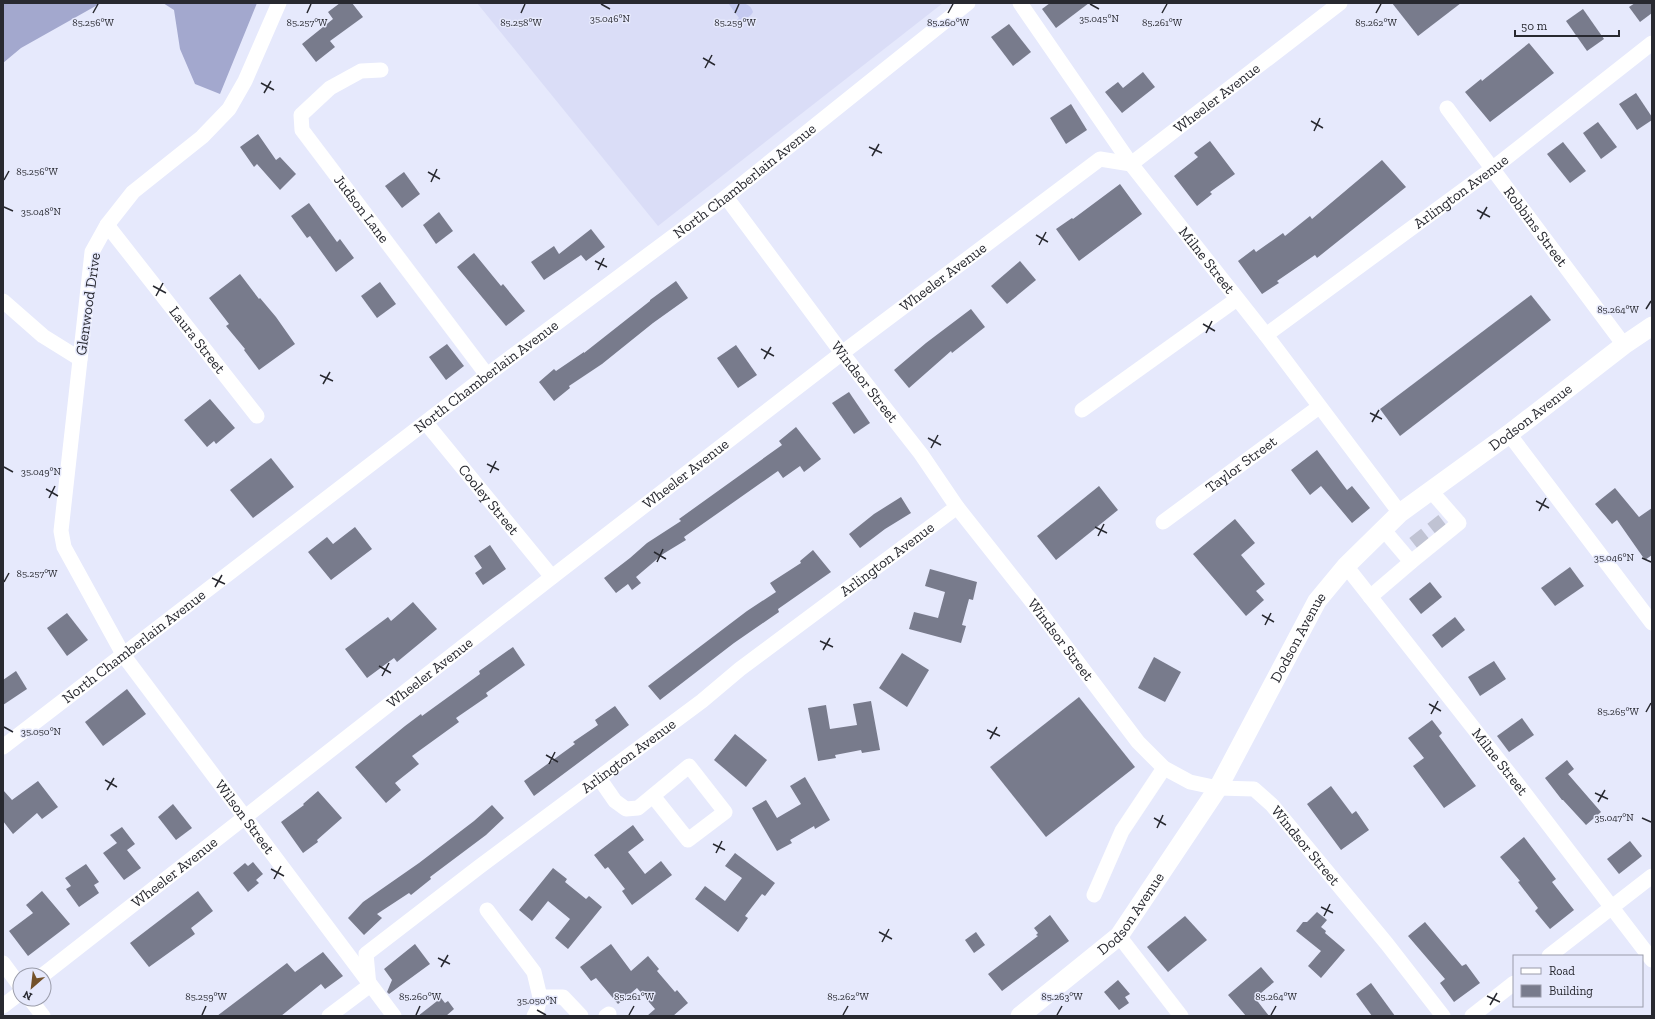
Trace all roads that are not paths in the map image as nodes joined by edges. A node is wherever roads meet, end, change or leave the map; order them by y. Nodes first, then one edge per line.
1 (279, 3) edge
2 (968, 3) edge
3 (1020, 3) edge
4 (1340, 3) edge
5 (1652, 43) edge
6 (381, 70) dead end
7 (1446, 108) dead end
8 (1131, 164) junction
9 (1492, 169) junction
10 (726, 197) junction
11 (107, 225) junction
12 (1237, 300) junction
13 (3, 301) edge
14 (1652, 326) edge
15 (1266, 335) junction
16 (1624, 345) junction
17 (842, 353) junction
18 (80, 359) junction
19 (487, 375) junction
20 (1319, 407) junction
21 (1082, 410) dead end
22 (257, 416) dead end
23 (426, 423) junction
24 (1509, 434) junction
25 (1431, 491) junction
26 (957, 507) junction
27 (1400, 513) junction
28 (1164, 522) dead end
29 (1383, 530) junction
30 (1410, 553) junction
31 (1346, 566) junction
32 (552, 577) junction
33 (1370, 597) junction
34 (1652, 623) edge
35 (124, 656) junction
36 (3, 746) edge
37 (1164, 768) junction
38 (599, 778) junction
39 (1218, 788) junction
40 (653, 796) junction
41 (245, 817) junction
42 (1652, 876) edge
43 (1094, 895) dead end
44 (1612, 907) junction
45 (487, 910) dead end
46 (1119, 936) junction
47 (1550, 955) edge
48 (1652, 960) edge
49 (3, 963) edge
50 (52, 968) edge
51 (12, 975) edge
52 (1513, 984) edge
53 (369, 986) junction
54 (540, 997) junction
55 (12, 999) edge
56 (3, 1006) edge
57 (36, 1007) edge
58 (43, 1016) edge
59 (329, 1016) edge
60 (394, 1016) edge
61 (534, 1016) edge
62 (581, 1016) edge
63 (1020, 1016) edge
64 (1181, 1016) edge
65 (1443, 1016) edge
66 (1472, 1016) edge

1 - 11 street, Glenwood Drive
2 - 10 street, North Chamberlain Avenue
3 - 8 street, Milne Street
4 - 8 street, Wheeler Avenue
5 - 9 street, Arlington Avenue
6 - 19 street, Judson Lane
7 - 9 street, Robbins Street
8 - 12 street, Milne Street
8 - 17 street, Wheeler Avenue
9 - 15 street, Arlington Avenue
9 - 16 street, Robbins Street
10 - 17 street, Windsor Street
10 - 19 street, North Chamberlain Avenue
11 - 18 street, Glenwood Drive
11 - 22 street, Laura Street
12 - 15 street, Milne Street
12 - 21 street
13 - 18 street
14 - 16 main road, Dodson Avenue
15 - 20 street, Milne Street
16 - 24 main road, Dodson Avenue
17 - 26 street, Windsor Street
17 - 32 street, Wheeler Avenue
18 - 35 street, Glenwood Drive
19 - 23 street, North Chamberlain Avenue
20 - 27 street, Milne Street
20 - 28 street, Taylor Street
23 - 32 street, Cooley Street
23 - 35 street, North Chamberlain Avenue
24 - 25 main road, Dodson Avenue
24 - 34 street
25 - 27 main road, Dodson Avenue
25 - 30 street
26 - 37 street, Windsor Street
26 - 38 street, Arlington Avenue
27 - 29 main road, Dodson Avenue
29 - 30 street
29 - 31 main road, Dodson Avenue
30 - 33 street
31 - 33 street, Milne Street
31 - 39 main road, Dodson Avenue
32 - 41 street, Wheeler Avenue
33 - 44 street, Milne Street
35 - 36 street, North Chamberlain Avenue
35 - 41 street, Wilson Street
37 - 39 street, Windsor Street
37 - 43 street
38 - 40 street
38 - 53 street, Arlington Avenue
39 - 46 main road, Dodson Avenue
39 - 65 street, Windsor Street
40 - 40 street
41 - 50 street, Wheeler Avenue
41 - 53 street, Wilson Street
42 - 44 street
44 - 47 street
44 - 48 street, Milne Street
45 - 54 street
46 - 63 main road, Dodson Avenue
46 - 64 street
49 - 51 street
52 - 66 street
53 - 59 street
53 - 60 street, Wilson Street
54 - 61 street
54 - 62 street
55 - 56 street
57 - 58 street

